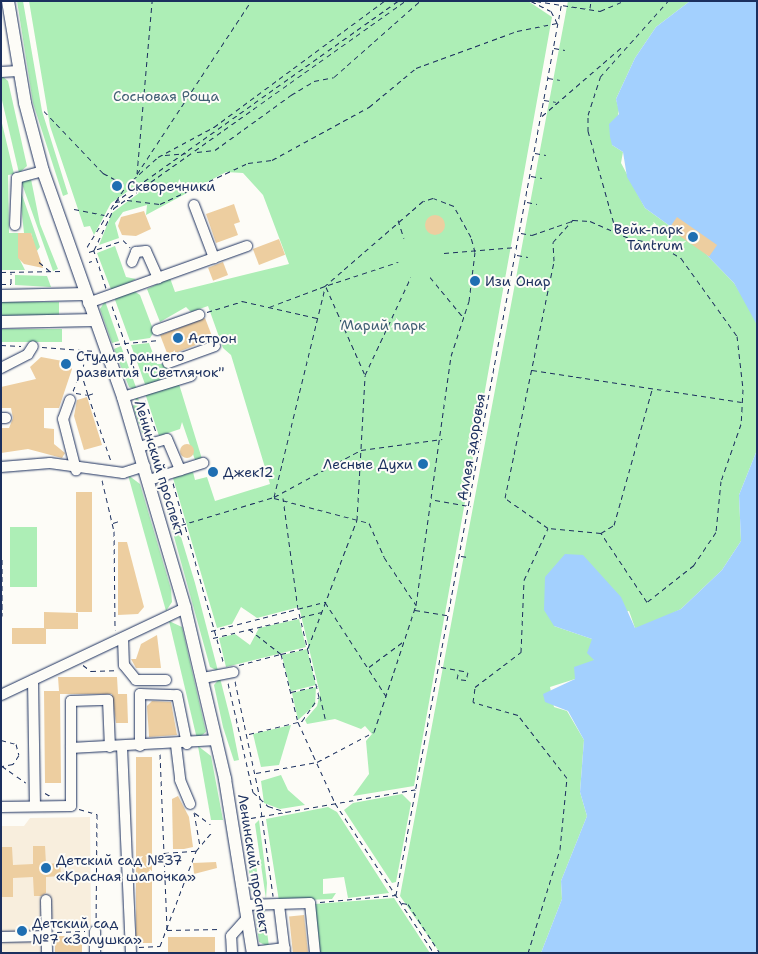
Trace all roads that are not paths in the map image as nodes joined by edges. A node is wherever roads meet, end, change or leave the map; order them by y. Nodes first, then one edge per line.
1 (8, 1) edge
2 (18, 71) junction
3 (1, 72) edge
4 (43, 171) junction
5 (194, 205) dead end
6 (15, 226) dead end
7 (247, 246) dead end
8 (133, 258) road end
9 (214, 258) junction
10 (158, 278) junction
11 (1, 296) edge
12 (87, 298) junction
13 (200, 315) road end
14 (95, 320) junction
15 (1, 322) edge
16 (158, 335) road end
17 (33, 346) road end
18 (215, 346) dead end
19 (168, 363) dead end
20 (1, 368) edge
21 (192, 376) dead end
22 (71, 396) road end
23 (123, 397) junction
24 (138, 447) junction
25 (203, 463) dead end
26 (144, 466) junction
27 (1, 467) edge
28 (76, 470) junction
29 (180, 470) junction
30 (149, 480) junction
31 (185, 608) junction
32 (119, 635) junction
33 (226, 670) road end
34 (203, 678) junction
35 (33, 680) junction
36 (166, 680) dead end
37 (1, 696) edge
38 (217, 740) junction
39 (181, 744) junction
40 (140, 746) junction
41 (110, 747) junction
42 (122, 747) junction
43 (71, 748) junction
44 (36, 806) junction
45 (1, 807) edge
46 (192, 807) road end
47 (46, 900) dead end
48 (245, 904) junction
49 (277, 904) junction
50 (247, 918) junction
51 (95, 931) road end
52 (47, 934) junction
53 (1, 937) edge
54 (131, 950) edge
55 (285, 950) edge
56 (252, 952) edge
57 (47, 953) edge
58 (95, 953) edge
59 (232, 953) edge
60 (316, 953) edge

1 - 2 main road, Ленинский проспект
2 - 3 street
2 - 4 main road, Ленинский проспект
4 - 6 street
4 - 12 main road, Ленинский проспект
5 - 9 street
7 - 9 street
8 - 10 street
9 - 10 street
10 - 12 street
11 - 12 main road
12 - 14 main road, Ленинский проспект
13 - 16 street
14 - 15 main road
14 - 23 main road, Ленинский проспект
17 - 20 street
18 - 19 street
21 - 23 street
22 - 28 street
23 - 24 main road, Ленинский проспект
24 - 26 main road, Ленинский проспект
24 - 29 street
25 - 29 street
26 - 28 street
26 - 30 main road, Ленинский проспект
27 - 28 street
29 - 30 street
30 - 31 main road, Ленинский проспект
31 - 32 street
31 - 34 main road, Ленинский проспект
32 - 35 street
32 - 36 street
33 - 34 street
34 - 38 main road, Ленинский проспект
35 - 37 street
35 - 44 street
38 - 39 street
38 - 48 main road, Ленинский проспект
39 - 40 street
39 - 40 street
39 - 46 street
40 - 42 street
41 - 42 street
41 - 43 street
41 - 43 street
42 - 54 street
43 - 44 street
44 - 45 street
47 - 52 street
48 - 49 street
48 - 50 main road, Ленинский проспект
49 - 55 street
49 - 60 street
50 - 56 main road, Ленинский проспект
50 - 59 street
51 - 58 street
52 - 53 street
52 - 57 street
55 - 56 street

